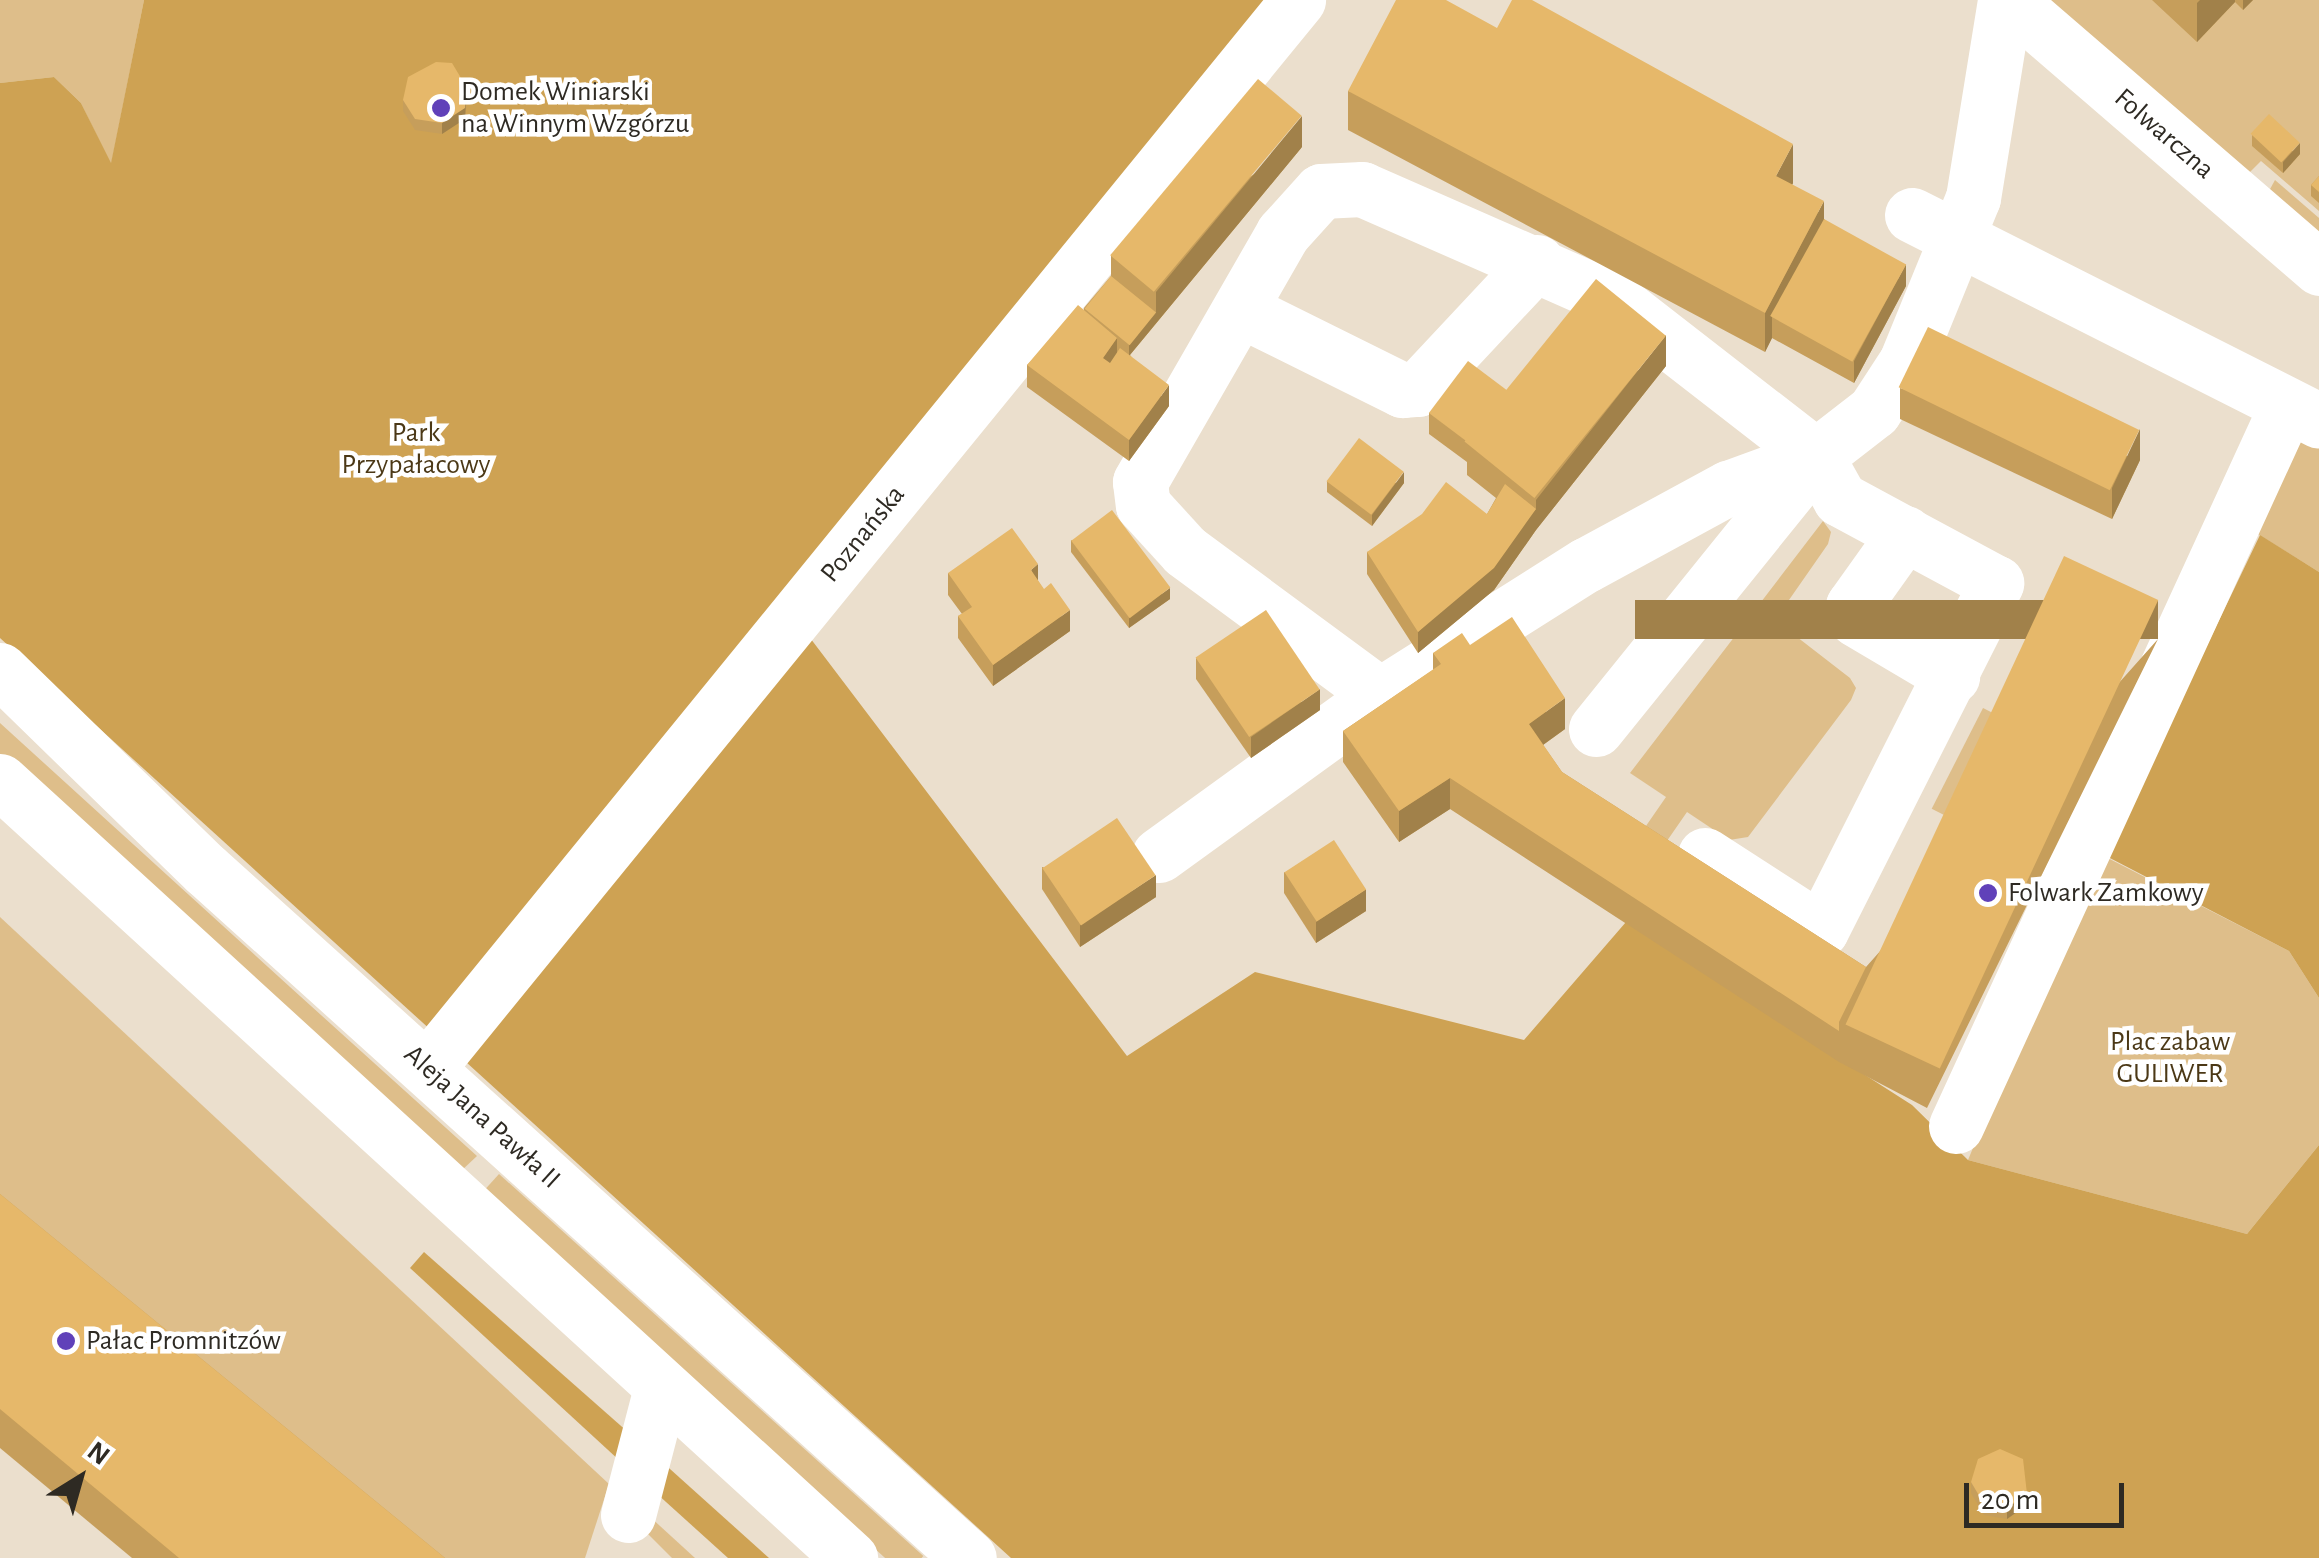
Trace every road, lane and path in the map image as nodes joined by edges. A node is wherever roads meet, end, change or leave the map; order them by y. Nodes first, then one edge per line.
1 (1298, 0) edge
2 (2007, 0) edge
3 (1936, 227) junction
4 (1537, 262) junction
5 (2319, 268) edge
6 (1243, 310) junction
7 (2303, 413) edge
8 (1816, 456) junction
9 (1905, 533) junction
10 (0, 670) edge
11 (1952, 676) junction
12 (1380, 695) junction
13 (1596, 729) dead end
14 (0, 781) edge
15 (1158, 855) dead end
16 (1705, 855) dead end
17 (428, 1067) junction
18 (1956, 1126) dead end
19 (660, 1388) junction
20 (628, 1515) dead end
21 (850, 1558) edge
22 (969, 1558) edge

1 - 17 street, Poznańska
2 - 3 street, Folwarczna
2 - 5 street, Folwarczna
3 - 7 street
3 - 8 street, Folwarczna
4 - 6 street
4 - 6 street
4 - 8 street
6 - 12 street
7 - 18 street
8 - 9 street
8 - 12 street
8 - 13 street
9 - 11 street
9 - 11 street
10 - 17 street, Aleja Jana Pawła II
11 - 16 street
12 - 15 street
14 - 19 street
17 - 22 street, Aleja Jana Pawła II
19 - 20 street
19 - 21 street

